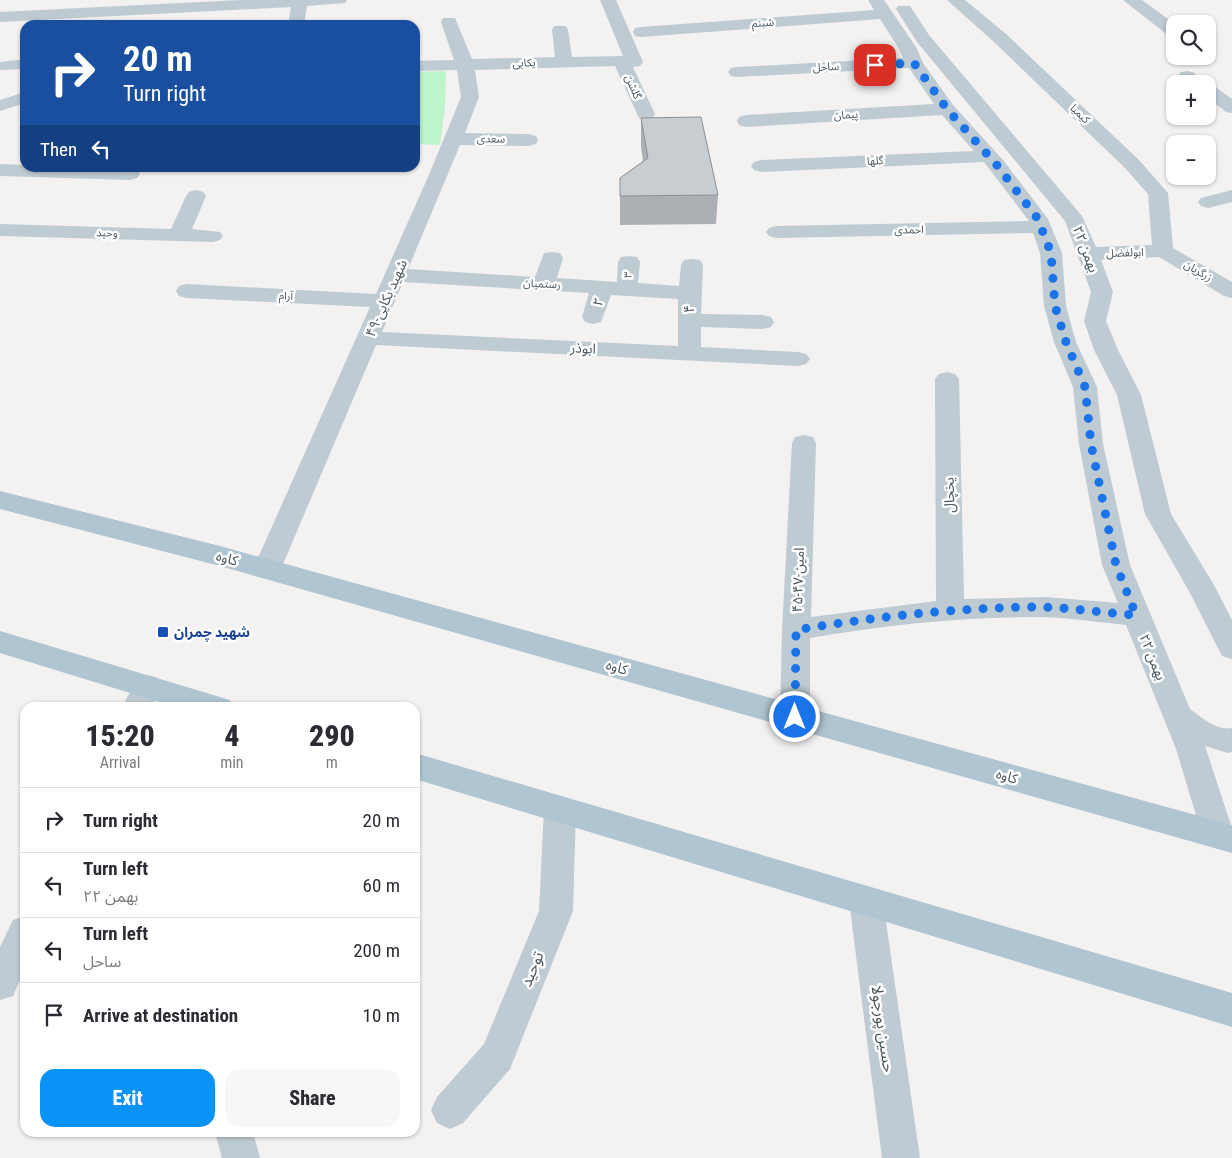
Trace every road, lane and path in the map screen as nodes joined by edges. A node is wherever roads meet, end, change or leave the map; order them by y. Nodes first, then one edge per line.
1 (339, 0) edge
2 (608, 0) edge
3 (954, 0) edge
4 (1131, 0) edge
5 (239, 2) edge
6 (300, 2) junction
7 (886, 4) edge
8 (192, 7) junction
9 (64, 13) edge
10 (0, 17) edge
11 (188, 20) edge
12 (297, 20) edge
13 (448, 22) dead end
14 (1166, 25) edge
15 (560, 30) dead end
16 (641, 32) dead end
17 (628, 61) junction
18 (564, 62) junction
19 (914, 63) junction
20 (20, 64) edge
21 (465, 65) junction
22 (4, 66) dead end
23 (420, 66) edge
24 (737, 72) dead end
25 (1216, 96) edge
26 (20, 99) edge
27 (0, 106) edge
28 (1232, 108) edge
29 (947, 109) junction
30 (646, 114) dead end
31 (746, 121) dead end
32 (454, 138) junction
33 (529, 140) dead end
34 (989, 156) junction
35 (761, 166) dead end
36 (0, 170) edge
37 (20, 171) edge
38 (65, 172) edge
39 (130, 174) dead end
40 (196, 196) dead end
41 (1232, 196) edge
42 (1208, 202) dead end
43 (1041, 227) junction
44 (0, 230) edge
45 (776, 232) dead end
46 (179, 235) junction
47 (213, 236) dead end
48 (1163, 251) junction
49 (1088, 254) junction
50 (552, 258) dead end
51 (630, 262) dead end
52 (692, 265) dead end
53 (396, 275) junction
54 (1227, 283) edge
55 (544, 284) junction
56 (602, 288) junction
57 (627, 289) junction
58 (187, 291) dead end
59 (689, 293) junction
60 (384, 300) junction
61 (593, 317) dead end
62 (689, 320) junction
63 (763, 322) dead end
64 (368, 338) junction
65 (690, 353) junction
66 (798, 359) dead end
67 (947, 379) dead end
68 (804, 443) dead end
69 (0, 500) edge
70 (267, 569) junction
71 (950, 610) junction
72 (1136, 615) junction
73 (796, 630) junction
74 (0, 642) edge
75 (1232, 648) edge
76 (142, 697) edge
77 (177, 702) edge
78 (795, 717) junction
79 (1178, 717) junction
80 (1232, 740) edge
81 (420, 767) edge
82 (560, 809) junction
83 (1225, 837) edge
84 (866, 901) junction
85 (20, 942) edge
86 (0, 984) edge
87 (1232, 1010) edge
88 (450, 1110) dead end
89 (235, 1137) edge
90 (241, 1158) edge
91 (901, 1158) edge

1 - 6 street
2 - 17 street, گلشن
3 - 48 street, کیمیا
4 - 14 street
5 - 6 street
5 - 8 street
6 - 12 street
7 - 16 street, شبنم
7 - 19 street, ۲۲ بهمن
7 - 49 street, ۲۲ بهمن
8 - 9 street
8 - 11 street
9 - 10 street
13 - 21 street, ۴۹-شهید بکایی
15 - 18 street
17 - 18 street, یکایی
17 - 30 street, گلشن
18 - 21 street, یکایی
19 - 24 street, ساحل
19 - 29 street, ۲۲ بهمن
20 - 22 street
21 - 23 street, یکایی
21 - 32 street, ۴۹-شهید بکایی
25 - 28 street
26 - 27 street
29 - 31 street, پیمان
29 - 34 street, ۲۲ بهمن
32 - 33 street, سعدی
32 - 53 street, ۴۹-شهید بکایی
34 - 35 street, گلها
34 - 43 street, ۲۲ بهمن
36 - 37 street
38 - 39 street
40 - 46 street
41 - 42 street
43 - 45 street, احمدی
43 - 72 street, ۲۲ بهمن
44 - 46 street, وحید
46 - 47 street, وحید
48 - 49 street, ابولفضل
48 - 54 street, زرگریان
49 - 75 street, ۲۲ بهمن
50 - 55 street
51 - 57 street, ۳
52 - 59 street, ۴
53 - 55 street, رستمیان
53 - 60 street, ۴۹-شهید بکایی
55 - 56 street, رستمیان
56 - 57 street, رستمیان
56 - 61 street, ۲
57 - 59 street, رستمیان
58 - 60 street, آرام
59 - 62 street, ۴
60 - 64 street, ۴۹-شهید بکایی
62 - 63 street
62 - 65 street, ۴
64 - 65 street, ابوذر
64 - 70 street, ۴۹-شهید بکایی
65 - 66 street, ابوذر
67 - 71 street, یخچال
68 - 73 street, ۴۵-۴۷-امین
69 - 70 main road, کاوه
70 - 78 main road, کاوه
71 - 72 street
71 - 73 street
72 - 79 street, ۲۲ بهمن
73 - 78 street, ۴۵-۴۷-امین
74 - 76 main road
76 - 77 main road
78 - 83 main road, کاوه
79 - 80 street
79 - 83 street, ۲۲ بهمن
81 - 82 main road
82 - 84 main road
82 - 88 street, توحید
84 - 87 main road
84 - 91 street, حسین پورجولا
85 - 86 street
89 - 90 street

